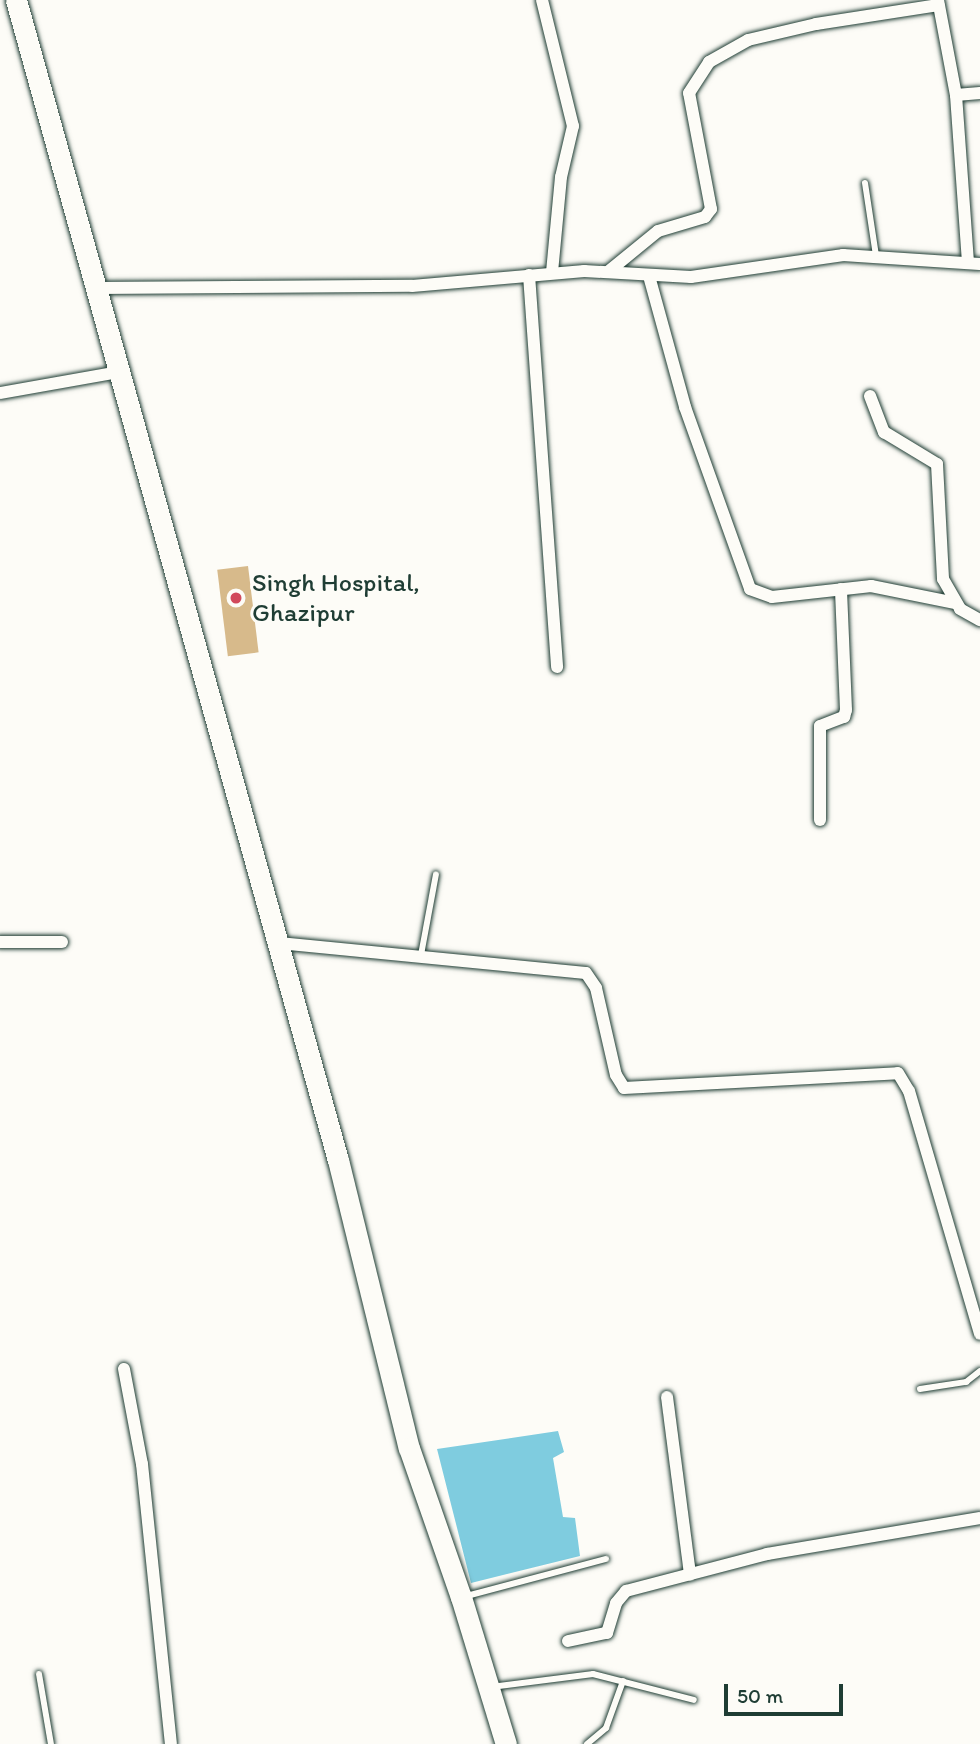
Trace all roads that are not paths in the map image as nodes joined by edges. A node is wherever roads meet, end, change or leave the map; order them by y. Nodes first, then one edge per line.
1 (16, 0) edge
2 (542, 0) edge
3 (938, 2) edge
4 (980, 93) edge
5 (956, 95) junction
6 (865, 183) dead end
7 (876, 256) junction
8 (974, 263) edge
9 (610, 271) junction
10 (552, 273) junction
11 (529, 275) junction
12 (649, 276) junction
13 (96, 288) junction
14 (119, 372) junction
15 (0, 393) edge
16 (870, 396) dead end
17 (841, 589) junction
18 (955, 603) junction
19 (980, 620) edge
20 (557, 667) dead end
21 (820, 820) dead end
22 (436, 874) dead end
23 (0, 942) edge
24 (62, 942) dead end
25 (279, 943) junction
26 (421, 955) junction
27 (980, 1334) edge
28 (124, 1369) dead end
29 (980, 1371) edge
30 (920, 1389) dead end
31 (667, 1397) dead end
32 (980, 1518) edge
33 (606, 1559) dead end
34 (690, 1575) junction
35 (461, 1597) junction
36 (568, 1641) dead end
37 (39, 1674) dead end
38 (623, 1681) junction
39 (489, 1687) junction
40 (694, 1700) dead end
41 (51, 1744) edge
42 (170, 1744) edge
43 (506, 1744) edge
44 (587, 1744) edge

1 - 13 highway
2 - 10 street
3 - 5 street
3 - 9 street
4 - 5 street
5 - 8 street
6 - 7 lane
7 - 8 street
7 - 12 street
9 - 10 street
9 - 12 street
10 - 11 street
11 - 13 street
11 - 20 street
12 - 17 street
13 - 14 highway
14 - 15 street
14 - 25 highway
16 - 18 street
17 - 18 street
17 - 21 street
18 - 19 street
22 - 26 lane
23 - 24 street
25 - 26 street
25 - 35 highway
26 - 27 street
28 - 42 street
29 - 30 lane
31 - 34 street
32 - 34 street
33 - 35 lane
34 - 36 street
35 - 39 highway
37 - 41 lane
38 - 39 lane
38 - 40 lane
38 - 44 lane
39 - 43 highway

